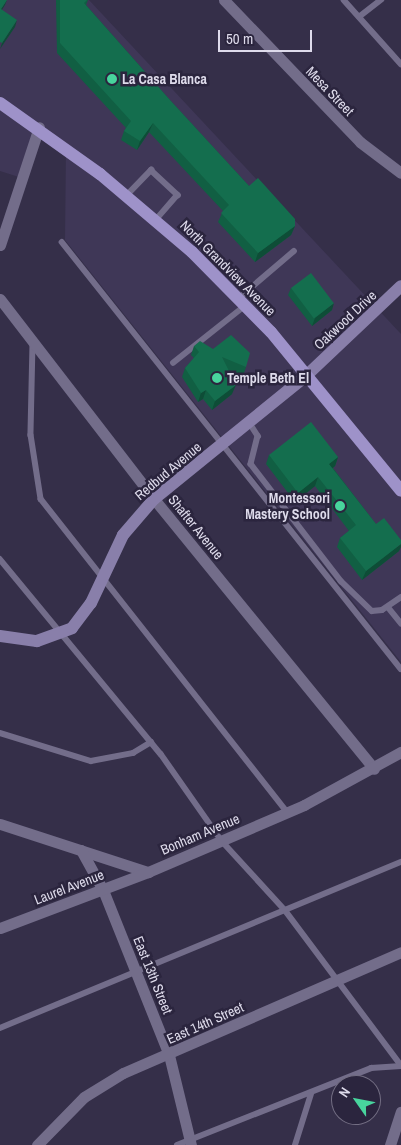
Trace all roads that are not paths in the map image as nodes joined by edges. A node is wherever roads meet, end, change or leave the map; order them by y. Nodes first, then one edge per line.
1 (225, 0) edge
2 (344, 0) edge
3 (381, 0) edge
4 (359, 17) junction
5 (401, 64) edge
6 (0, 103) edge
7 (39, 127) junction
8 (401, 173) edge
9 (127, 195) junction
10 (156, 220) junction
11 (62, 242) dead end
12 (0, 245) edge
13 (294, 251) dead end
14 (401, 286) edge
15 (0, 299) edge
16 (243, 302) junction
17 (34, 342) junction
18 (173, 363) dead end
19 (308, 375) junction
20 (249, 422) junction
21 (223, 444) junction
22 (401, 491) edge
23 (154, 499) junction
24 (0, 560) edge
25 (103, 575) junction
26 (401, 596) edge
27 (388, 607) junction
28 (401, 623) edge
29 (0, 636) edge
30 (60, 636) junction
31 (401, 669) edge
32 (0, 733) edge
33 (151, 742) junction
34 (401, 752) edge
35 (374, 769) junction
36 (287, 812) junction
37 (0, 824) edge
38 (222, 841) junction
39 (81, 850) junction
40 (401, 862) edge
41 (148, 872) junction
42 (103, 890) junction
43 (285, 910) junction
44 (0, 928) edge
45 (401, 952) edge
46 (135, 970) junction
47 (337, 981) junction
48 (0, 1028) edge
49 (169, 1055) junction
50 (401, 1066) edge
51 (312, 1094) junction
52 (401, 1112) edge
53 (190, 1142) edge
54 (37, 1145) edge
55 (177, 1145) edge
56 (295, 1145) edge
57 (390, 1145) edge

1 - 8 street, Mesa Street
2 - 4 lane
3 - 4 lane
4 - 5 lane
6 - 7 main road, North Grandview Avenue
7 - 9 main road, North Grandview Avenue
7 - 12 street
9 - 10 main road, North Grandview Avenue
9 - 10 lane
10 - 16 main road, North Grandview Avenue
11 - 21 lane
13 - 16 lane
14 - 19 street, Oakwood Drive
15 - 17 street, Shafter Avenue
16 - 18 lane
16 - 19 main road, North Grandview Avenue
17 - 23 street, Shafter Avenue
17 - 25 lane
19 - 20 street, Redbud Avenue
19 - 22 main road, North Grandview Avenue
20 - 21 street, Redbud Avenue
20 - 27 lane
21 - 23 street, Redbud Avenue
21 - 31 lane
23 - 25 street, Redbud Avenue
23 - 35 street, Shafter Avenue
24 - 30 lane
25 - 30 street, Redbud Avenue
25 - 36 lane
26 - 27 lane
27 - 28 lane
29 - 30 street, Redbud Avenue
30 - 33 lane
32 - 33 lane
33 - 38 lane
34 - 35 street, Bonham Avenue
35 - 36 street, Bonham Avenue
36 - 38 street, Bonham Avenue
37 - 39 street
38 - 41 street, Bonham Avenue
38 - 43 lane
39 - 41 street
39 - 42 street, East 13th Street
40 - 43 lane
41 - 42 street, Laurel Avenue
42 - 44 street, Laurel Avenue
42 - 46 street, East 13th Street
43 - 46 lane
43 - 47 lane
45 - 47 street, East 14th Street
46 - 48 lane
46 - 49 street, East 13th Street
47 - 49 street, East 14th Street
47 - 50 lane
49 - 53 street, East 13th Street
49 - 54 street, East 14th Street
50 - 51 lane
51 - 53 lane
51 - 56 lane
52 - 57 street
53 - 55 lane

